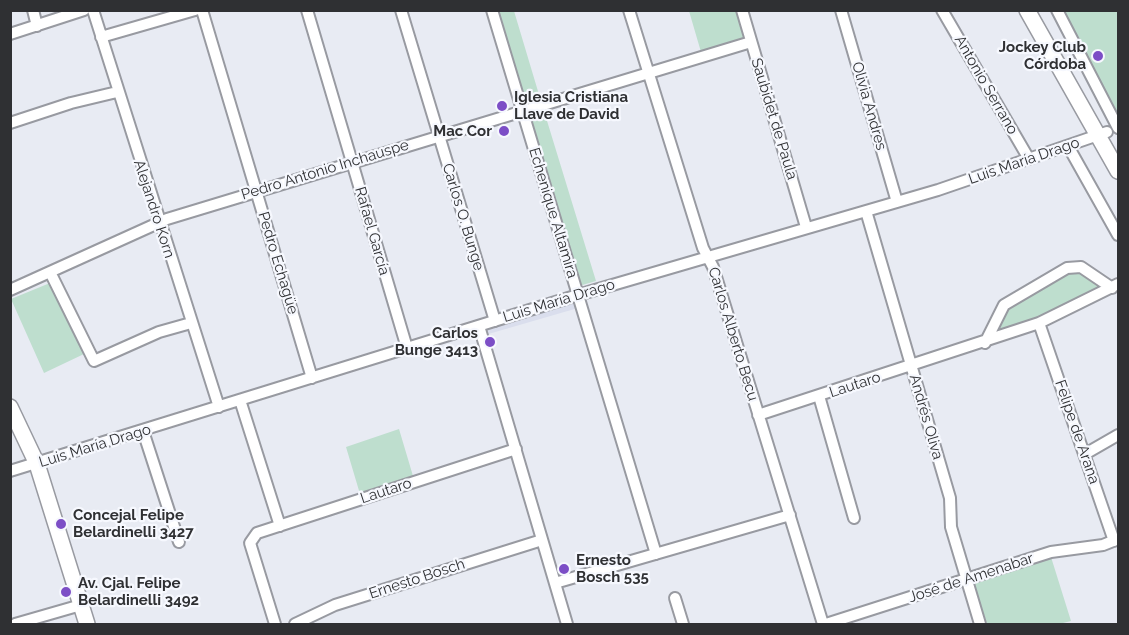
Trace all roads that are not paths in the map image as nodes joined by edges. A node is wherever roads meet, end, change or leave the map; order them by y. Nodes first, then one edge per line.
1 (33, 10) edge
2 (84, 10) edge
3 (93, 10) edge
4 (195, 10) edge
5 (202, 10) edge
6 (307, 10) edge
7 (401, 10) edge
8 (492, 10) edge
9 (629, 10) edge
10 (742, 10) edge
11 (841, 10) edge
12 (942, 10) edge
13 (1027, 10) edge
14 (1038, 10) edge
15 (1057, 10) edge
16 (37, 26) junction
17 (10, 34) edge
18 (101, 37) junction
19 (751, 42) junction
20 (648, 73) junction
21 (117, 92) junction
22 (522, 111) junction
23 (10, 123) edge
24 (1108, 132) edge
25 (439, 135) junction
26 (1068, 146) junction
27 (1119, 151) edge
28 (1029, 159) junction
29 (352, 161) junction
30 (1119, 171) edge
31 (256, 191) junction
32 (897, 202) junction
33 (866, 211) junction
34 (158, 222) junction
35 (806, 227) junction
36 (1119, 235) edge
37 (707, 255) junction
38 (50, 272) junction
39 (1115, 286) edge
40 (10, 290) edge
41 (578, 295) junction
42 (495, 321) junction
43 (191, 323) junction
44 (1039, 323) junction
45 (479, 326) junction
46 (985, 342) junction
47 (407, 348) junction
48 (911, 367) junction
49 (312, 378) junction
50 (819, 396) junction
51 (240, 400) junction
52 (10, 407) edge
53 (219, 407) junction
54 (758, 415) junction
55 (143, 431) junction
56 (1119, 435) edge
57 (516, 449) junction
58 (1085, 454) junction
59 (37, 464) junction
60 (10, 471) edge
61 (790, 515) junction
62 (854, 518) dead end
63 (280, 526) junction
64 (542, 540) junction
65 (1116, 540) edge
66 (179, 542) dead end
67 (656, 554) junction
68 (965, 579) junction
69 (555, 583) junction
70 (675, 598) dead end
71 (81, 605) junction
72 (15, 624) edge
73 (87, 624) edge
74 (275, 624) edge
75 (295, 624) edge
76 (567, 624) edge
77 (683, 624) edge
78 (825, 624) edge
79 (980, 624) edge

1 - 16 street
2 - 16 street
3 - 18 street, Alejandro Korn
4 - 18 street
5 - 31 street, Pedro Echagüe
6 - 29 street, Rafael García
7 - 25 street, Carlos O. Bunge
8 - 22 street, Echenique Altamira
9 - 20 street, Carlos Alberto Becu
10 - 19 street, Saubidet de Paula
11 - 32 street, Olivia Andres
12 - 28 street, Antonio Serrano
13 - 24 main road
14 - 24 main road
15 - 24 street
16 - 17 street
18 - 21 street, Alejandro Korn
19 - 20 street, Pedro Antonio Inchauspe
19 - 35 street, Saubidet de Paula
20 - 22 street, Pedro Antonio Inchauspe
20 - 37 street, Carlos Alberto Becu
21 - 23 street
21 - 34 street, Alejandro Korn
22 - 25 street, Pedro Antonio Inchauspe
22 - 41 street, Echenique Altamira
24 - 26 street, Luis María Drago
24 - 27 main road
24 - 30 main road
25 - 29 street, Pedro Antonio Inchauspe
25 - 42 street, Carlos O. Bunge
26 - 28 street, Luis María Drago
26 - 36 street
28 - 32 street, Luis María Drago
29 - 31 street, Pedro Antonio Inchauspe
29 - 47 street, Rafael García
31 - 34 street, Pedro Antonio Inchauspe
31 - 49 street, Pedro Echagüe
32 - 33 street, Luis María Drago
33 - 35 street, Luis María Drago
33 - 48 street, Andrés Oliva
34 - 38 street, Pedro Antonio Inchauspe
34 - 43 street, Alejandro Korn
35 - 37 street, Luis María Drago
37 - 41 street, Luis María Drago
37 - 54 street, Carlos Alberto Becu
38 - 40 street, Pedro Antonio Inchauspe
38 - 43 street
39 - 44 street, Lautaro
39 - 46 street, Lautaro
41 - 42 street, Luis María Drago
41 - 67 street, Echenique Altamira
42 - 45 street, Luis María Drago
43 - 53 street, Alejandro Korn
44 - 46 street, Lautaro
44 - 58 street, Felipe de Arana
45 - 47 street, Luis María Drago
45 - 57 street
46 - 48 street, Lautaro
47 - 49 street, Luis María Drago
48 - 50 street, Lautaro
48 - 68 street, Andrés Oliva
49 - 51 street, Luis María Drago
50 - 54 street, Lautaro
50 - 62 street
51 - 53 street, Luis María Drago
51 - 63 street
52 - 59 main road
53 - 55 street, Luis María Drago
54 - 61 street, Carlos Alberto Becu
55 - 59 street, Luis María Drago
55 - 66 street
56 - 58 street
57 - 63 street, Lautaro
57 - 64 street
58 - 65 street, Felipe de Arana
59 - 60 street, Luis María Drago
59 - 71 main road
61 - 67 street
61 - 78 street, Carlos Alberto Becu
63 - 74 street, Lautaro
64 - 69 street
64 - 75 street, Ernesto Bosch
65 - 68 street, José de Amenabar
67 - 69 street
68 - 78 street, José de Amenabar
68 - 79 street, Andrés Oliva
69 - 76 street
70 - 77 street
71 - 72 street
71 - 73 main road

